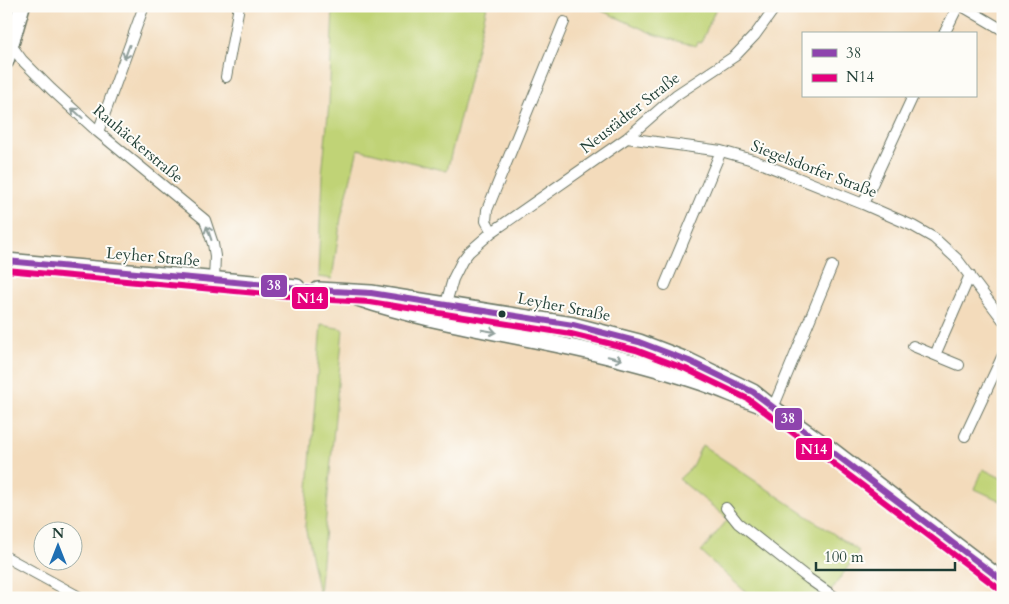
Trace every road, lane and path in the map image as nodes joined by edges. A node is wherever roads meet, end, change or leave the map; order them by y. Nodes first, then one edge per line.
1 (22, 6) edge
2 (144, 6) edge
3 (239, 6) edge
4 (776, 6) edge
5 (958, 6) edge
6 (962, 6) edge
7 (564, 22) dead end
8 (1003, 30) edge
9 (945, 32) edge
10 (9, 42) edge
11 (6, 61) edge
12 (226, 77) dead end
13 (912, 98) edge
14 (98, 132) junction
15 (628, 138) junction
16 (722, 151) junction
17 (863, 204) junction
18 (492, 232) junction
19 (6, 261) edge
20 (832, 266) dead end
21 (970, 275) junction
22 (214, 280) junction
23 (665, 285) dead end
24 (297, 287) dead end
25 (446, 304) junction
26 (1003, 320) edge
27 (441, 321) junction
28 (913, 346) dead end
29 (935, 355) junction
30 (1003, 355) edge
31 (959, 365) dead end
32 (773, 408) junction
33 (965, 436) dead end
34 (726, 508) dead end
35 (6, 557) edge
36 (1003, 581) edge
37 (81, 598) edge
38 (836, 598) edge

1 - 10 main road
2 -> 14 street
3 - 12 street
4 - 15 street, Neustädter Straße
5 - 9 street
6 - 8 street
7 - 18 street
10 - 11 main road
14 -> 10 street, Rauhäckerstraße
13 - 17 street
22 -> 14 street, Rauhäckerstraße
15 - 16 street, Siegelsdorfer Straße
15 - 18 street, Neustädter Straße
16 - 17 street, Siegelsdorfer Straße
16 - 23 street
17 - 21 street, Siegelsdorfer Straße
18 - 25 street, Neustädter Straße
19 - 22 main road, Leyher Straße
20 - 32 street
21 - 26 street, Siegelsdorfer Straße
21 - 29 street
22 - 24 main road, Leyher Straße
25 - 27 street, Neustädter Straße
25 - 27 main road, Leyher Straße
25 - 32 main road, Leyher Straße
27 -> 32 main road, Leyher Straße
28 - 29 street
29 - 31 street
30 - 33 street
32 - 36 main road, Leyher Straße
34 - 38 street
35 - 37 street

